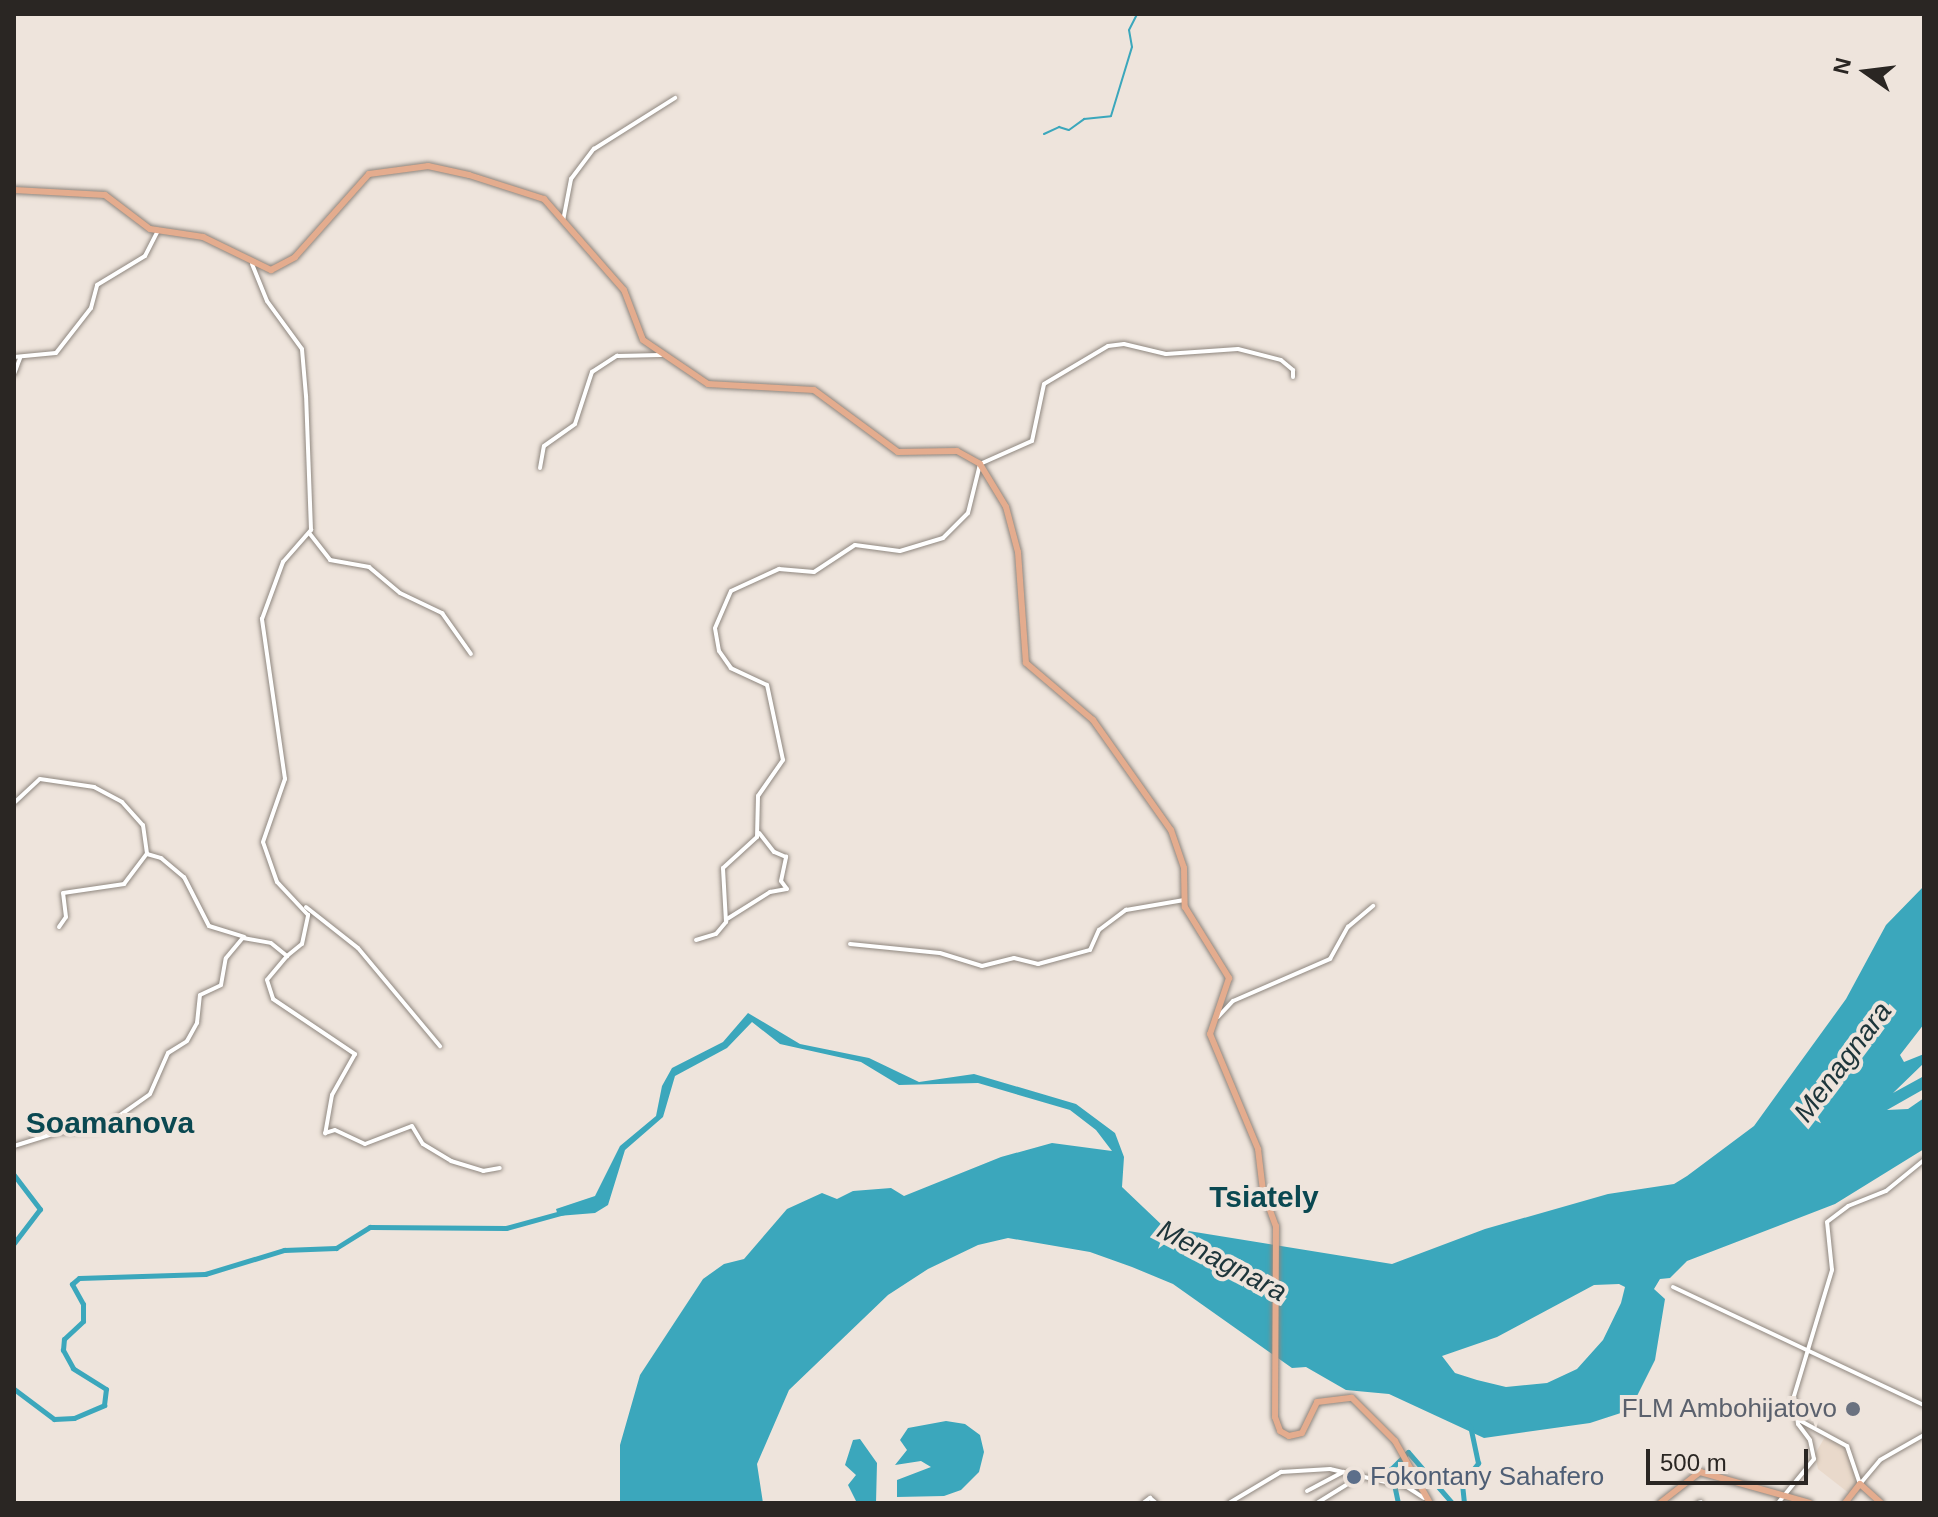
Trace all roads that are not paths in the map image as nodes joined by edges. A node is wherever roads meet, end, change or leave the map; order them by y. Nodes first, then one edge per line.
1 (675, 98) dead end
2 (14, 190) edge
3 (563, 221) junction
4 (159, 230) junction
5 (252, 264) junction
6 (663, 355) junction
7 (17, 357) edge
8 (14, 374) edge
9 (1293, 377) dead end
10 (980, 464) junction
11 (540, 468) dead end
12 (310, 534) junction
13 (471, 654) dead end
14 (14, 803) edge
15 (759, 833) junction
16 (147, 854) junction
17 (1184, 900) junction
18 (304, 906) junction
19 (1373, 906) dead end
20 (727, 919) junction
21 (59, 927) dead end
22 (244, 938) junction
23 (696, 940) dead end
24 (850, 944) dead end
25 (287, 956) junction
26 (1210, 1034) junction
27 (440, 1046) dead end
28 (14, 1146) edge
29 (1924, 1160) edge
30 (500, 1168) dead end
31 (1673, 1287) dead end
32 (1807, 1348) junction
33 (1924, 1405) edge
34 (1799, 1420) junction
35 (1924, 1435) edge
36 (1344, 1472) junction
37 (1359, 1477) junction
38 (1860, 1484) junction
39 (1307, 1491) dead end
40 (1786, 1494) junction
41 (1872, 1494) junction
42 (1666, 1500) edge
43 (1847, 1501) edge
44 (1143, 1503) edge
45 (1156, 1503) edge
46 (1229, 1503) edge
47 (1317, 1503) edge
48 (1429, 1503) edge
49 (1660, 1503) edge
50 (1778, 1503) edge
51 (1810, 1503) edge
52 (1857, 1503) edge
53 (1864, 1503) edge
54 (1881, 1503) edge

1 - 3 street
2 - 4 main road
3 - 5 main road
3 - 6 main road
4 - 5 main road
4 - 7 street
5 - 12 street
6 - 10 main road
6 - 11 street
7 - 8 street
9 - 10 street
10 - 15 street
10 - 17 main road
12 - 13 street
12 - 18 street
14 - 16 street
15 - 20 street
15 - 20 street
16 - 21 street
16 - 22 street
17 - 24 street
17 - 26 main road
18 - 25 street
18 - 27 street
19 - 26 street
20 - 23 street
22 - 25 street
22 - 28 street
25 - 30 street
26 - 48 main road
29 - 32 street
31 - 32 street
32 - 33 street
32 - 34 street
34 - 38 street
34 - 40 street
35 - 38 street
36 - 37 street
36 - 39 street
36 - 46 street
37 - 47 street
37 - 48 street
38 - 41 main road
38 - 43 main road
40 - 42 main road
40 - 50 street
40 - 51 main road
41 - 53 main road
41 - 54 main road
42 - 49 main road
43 - 52 main road
44 - 45 street

